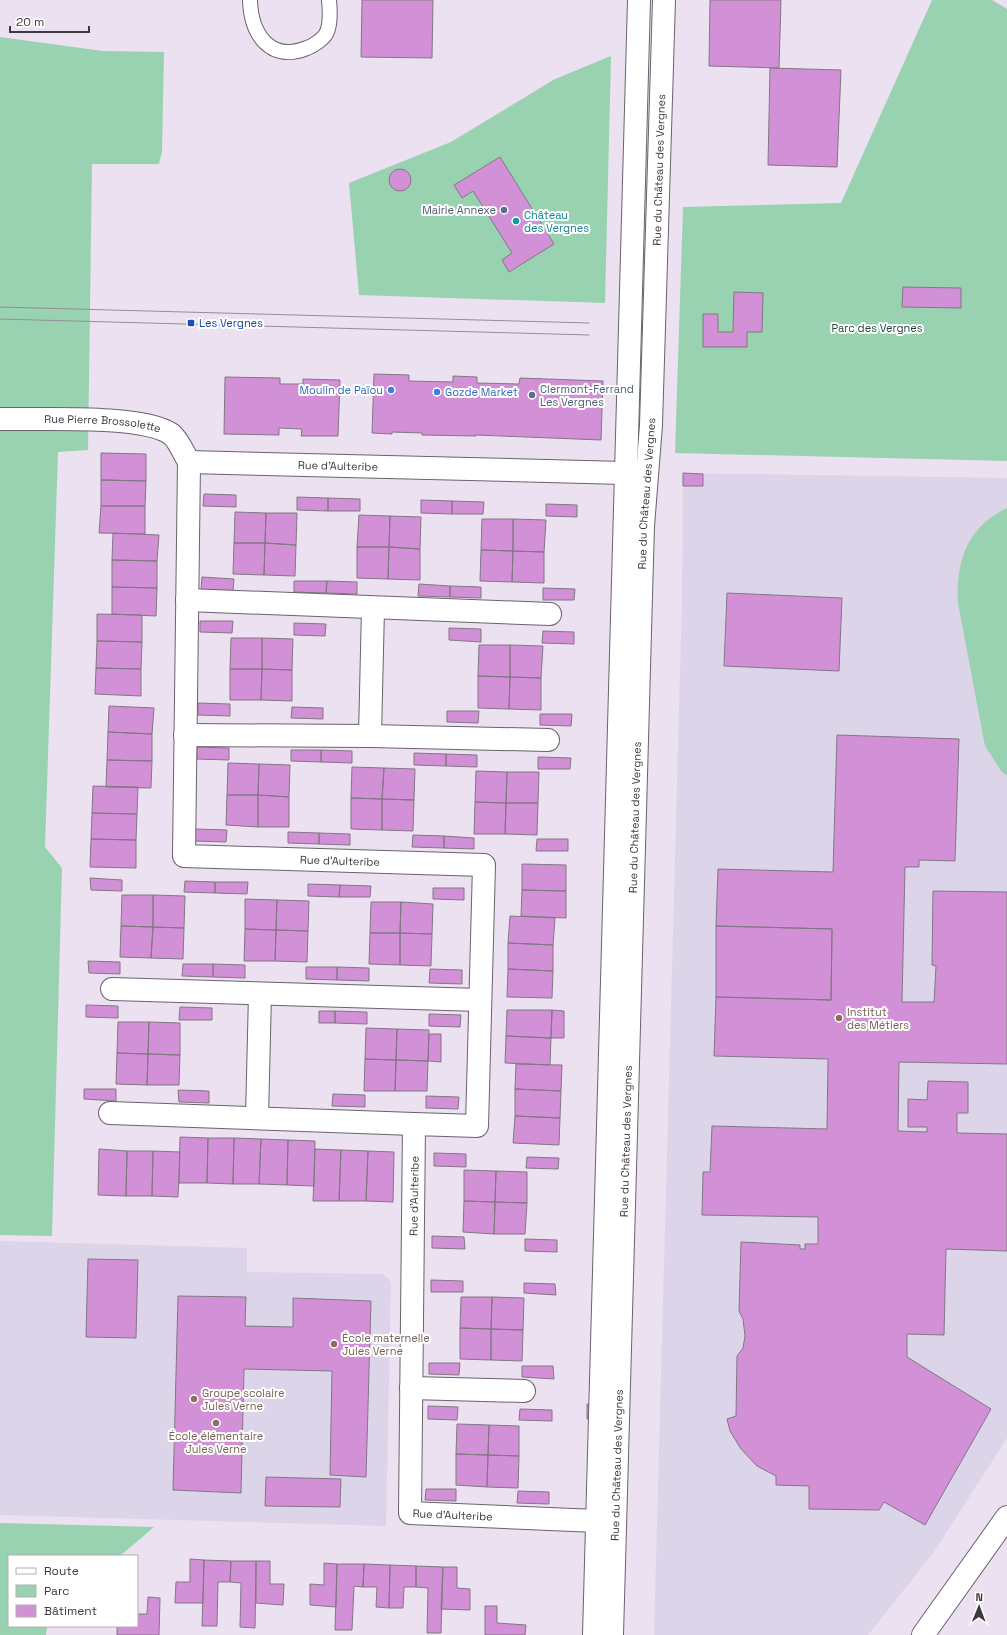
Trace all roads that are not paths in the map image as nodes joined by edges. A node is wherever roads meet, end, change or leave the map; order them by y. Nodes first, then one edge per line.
1 (250, 0) edge
2 (329, 0) edge
3 (639, 0) edge
4 (650, 0) edge
5 (664, 0) edge
6 (661, 83) junction
7 (0, 420) edge
8 (189, 462) junction
9 (625, 473) junction
10 (187, 600) junction
11 (373, 608) junction
12 (550, 614) dead end
13 (185, 734) junction
14 (370, 736) junction
15 (548, 740) dead end
16 (112, 989) dead end
17 (260, 994) junction
18 (480, 1000) junction
19 (110, 1113) dead end
20 (257, 1118) junction
21 (414, 1124) junction
22 (411, 1388) junction
23 (524, 1391) dead end
24 (1007, 1517) edge
25 (597, 1521) junction
26 (594, 1635) edge
27 (612, 1635) edge
28 (923, 1635) edge

1 - 2 lane
3 - 9 street, Rue du Château des Vergnes
4 - 6 street
5 - 6 street, Rue du Château des Vergnes
6 - 27 street, Rue du Château des Vergnes
7 - 8 street, Rue Pierre Brossolette
8 - 9 street, Rue d'Aulteribe
8 - 10 street, Rue d'Aulteribe
9 - 25 street, Rue du Château des Vergnes
10 - 11 street
10 - 13 street, Rue d'Aulteribe
11 - 12 street
11 - 14 street
13 - 14 street
13 - 18 street, Rue d'Aulteribe
14 - 15 street
16 - 17 street
17 - 18 street
17 - 20 street
18 - 21 street, Rue d'Aulteribe
19 - 20 street, Rue d'Aulteribe
20 - 21 street, Rue d'Aulteribe
21 - 22 street, Rue d'Aulteribe
22 - 23 street
22 - 25 street, Rue d'Aulteribe
24 - 28 street
25 - 26 street, Rue du Château des Vergnes

